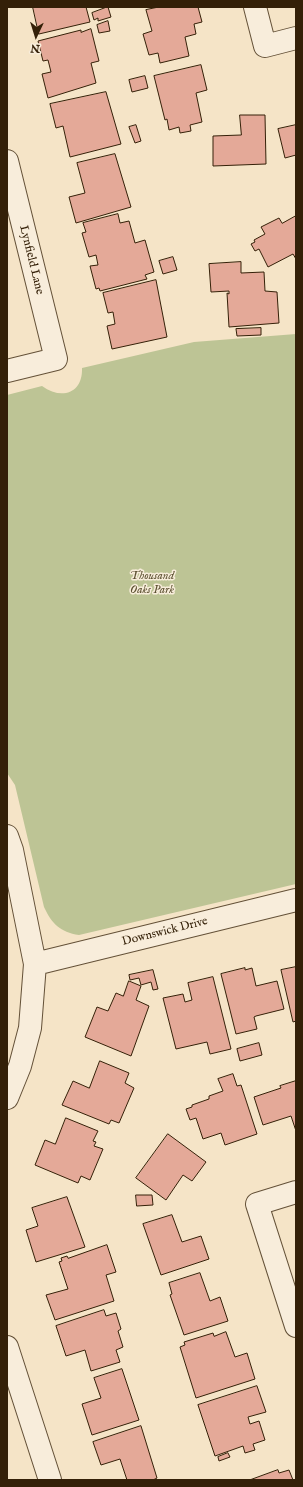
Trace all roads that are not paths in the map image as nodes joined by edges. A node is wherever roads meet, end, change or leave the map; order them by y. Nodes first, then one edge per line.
1 (255, 7) edge
2 (296, 38) edge
3 (7, 161) edge
4 (7, 371) edge
5 (7, 836) edge
6 (296, 900) edge
7 (35, 964) junction
8 (7, 1098) edge
9 (296, 1192) edge
10 (296, 1326) edge
11 (7, 1347) edge
12 (50, 1480) edge

1 - 2 street
3 - 4 street, Lynfield Lane
5 - 7 street
6 - 7 street, Downswick Drive
7 - 8 street
9 - 10 street
11 - 12 street

